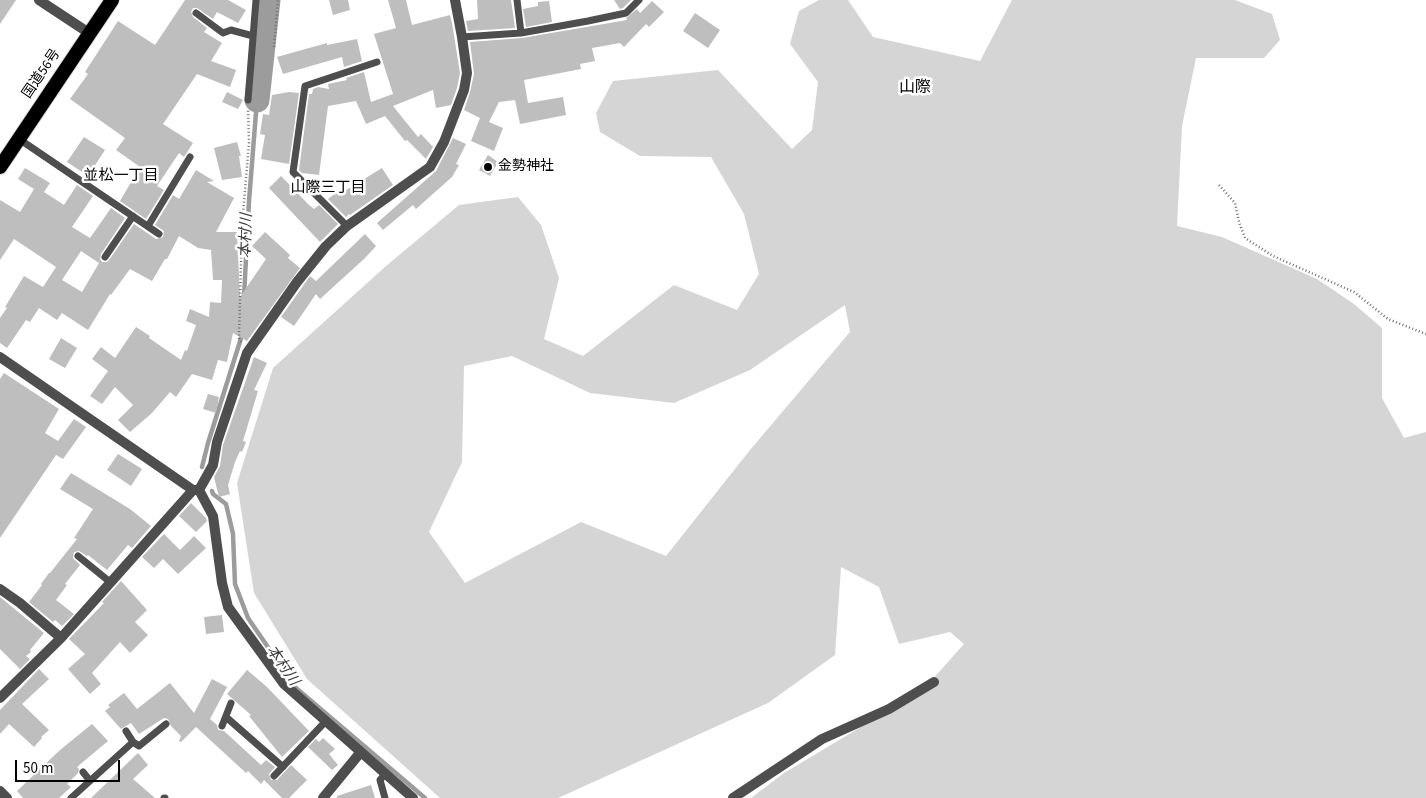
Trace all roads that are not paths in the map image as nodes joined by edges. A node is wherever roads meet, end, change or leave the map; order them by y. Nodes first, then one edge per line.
1 (39, 0) edge
2 (112, 0) edge
3 (256, 0) edge
4 (454, 0) edge
5 (517, 0) edge
6 (639, 0) edge
7 (196, 13) dead end
8 (89, 33) junction
9 (522, 33) junction
10 (253, 36) junction
11 (462, 37) junction
12 (377, 62) dead end
13 (248, 100) road end
14 (19, 138) junction
15 (190, 158) dead end
16 (0, 167) edge
17 (133, 216) junction
18 (148, 226) junction
19 (346, 226) junction
20 (159, 234) dead end
21 (105, 257) dead end
22 (0, 357) edge
23 (196, 490) junction
24 (78, 556) dead end
25 (110, 582) junction
26 (0, 589) edge
27 (61, 638) junction
28 (934, 682) dead end
29 (0, 698) edge
30 (231, 702) dead end
31 (226, 717) junction
32 (326, 722) junction
33 (166, 724) dead end
34 (222, 726) dead end
35 (126, 731) dead end
36 (133, 742) junction
37 (360, 753) junction
38 (283, 767) junction
39 (82, 772) dead end
40 (385, 774) junction
41 (274, 776) dead end
42 (90, 781) junction
43 (0, 791) edge
44 (7, 798) edge
45 (71, 798) edge
46 (323, 798) edge
47 (385, 798) edge
48 (413, 798) edge
49 (733, 798) edge

1 - 8 street
2 - 8 highway, 国道56号
3 - 10 lane
4 - 11 street
5 - 9 lane
6 - 9 lane
7 - 10 lane
8 - 14 highway, 国道56号
9 - 11 lane
10 - 13 lane
11 - 19 street
12 - 19 lane
14 - 16 highway, 国道56号
14 - 17 lane
15 - 18 lane
17 - 18 lane
17 - 21 lane
18 - 20 lane
19 - 23 street
22 - 23 street
23 - 25 street
23 - 32 street
24 - 25 lane
25 - 27 street
26 - 27 street
27 - 29 street
28 - 49 street
30 - 31 lane
31 - 34 lane
31 - 38 lane
32 - 37 street
32 - 38 lane
33 - 36 lane
35 - 36 lane
36 - 42 lane
37 - 40 street
37 - 46 street
38 - 41 lane
39 - 42 lane
40 - 47 lane
40 - 48 street
42 - 45 lane
43 - 44 street

